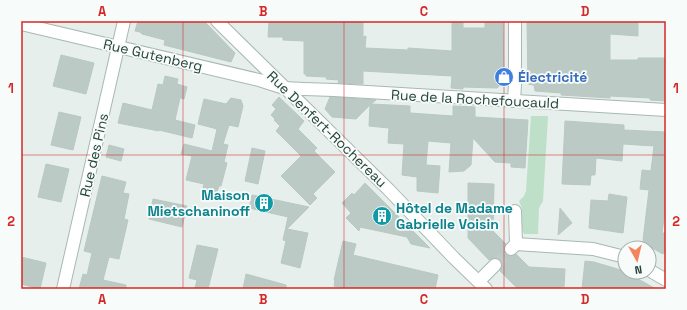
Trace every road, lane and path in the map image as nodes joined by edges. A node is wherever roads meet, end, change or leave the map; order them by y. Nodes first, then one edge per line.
1 (124, 21) edge
2 (217, 21) edge
3 (515, 21) edge
4 (21, 24) edge
5 (118, 47) junction
6 (284, 88) junction
7 (514, 101) junction
8 (666, 110) edge
9 (515, 211) dead end
10 (617, 255) edge
11 (495, 265) tunnel mouth
12 (657, 275) edge
13 (666, 280) edge
14 (483, 285) edge
15 (63, 289) edge

1 - 5 street, Rue des Pins
2 - 6 street, Rue Denfert-Rochereau
3 - 7 street
4 - 5 street, Rue Gutenberg
5 - 6 street, Rue Gutenberg
5 - 15 street, Rue des Pins
6 - 7 street, Rue de la Rochefoucauld
6 - 14 street, Rue Denfert-Rochereau
7 - 8 street, Rue de la Rochefoucauld
9 - 10 street
11 - 14 street
12 - 13 street

